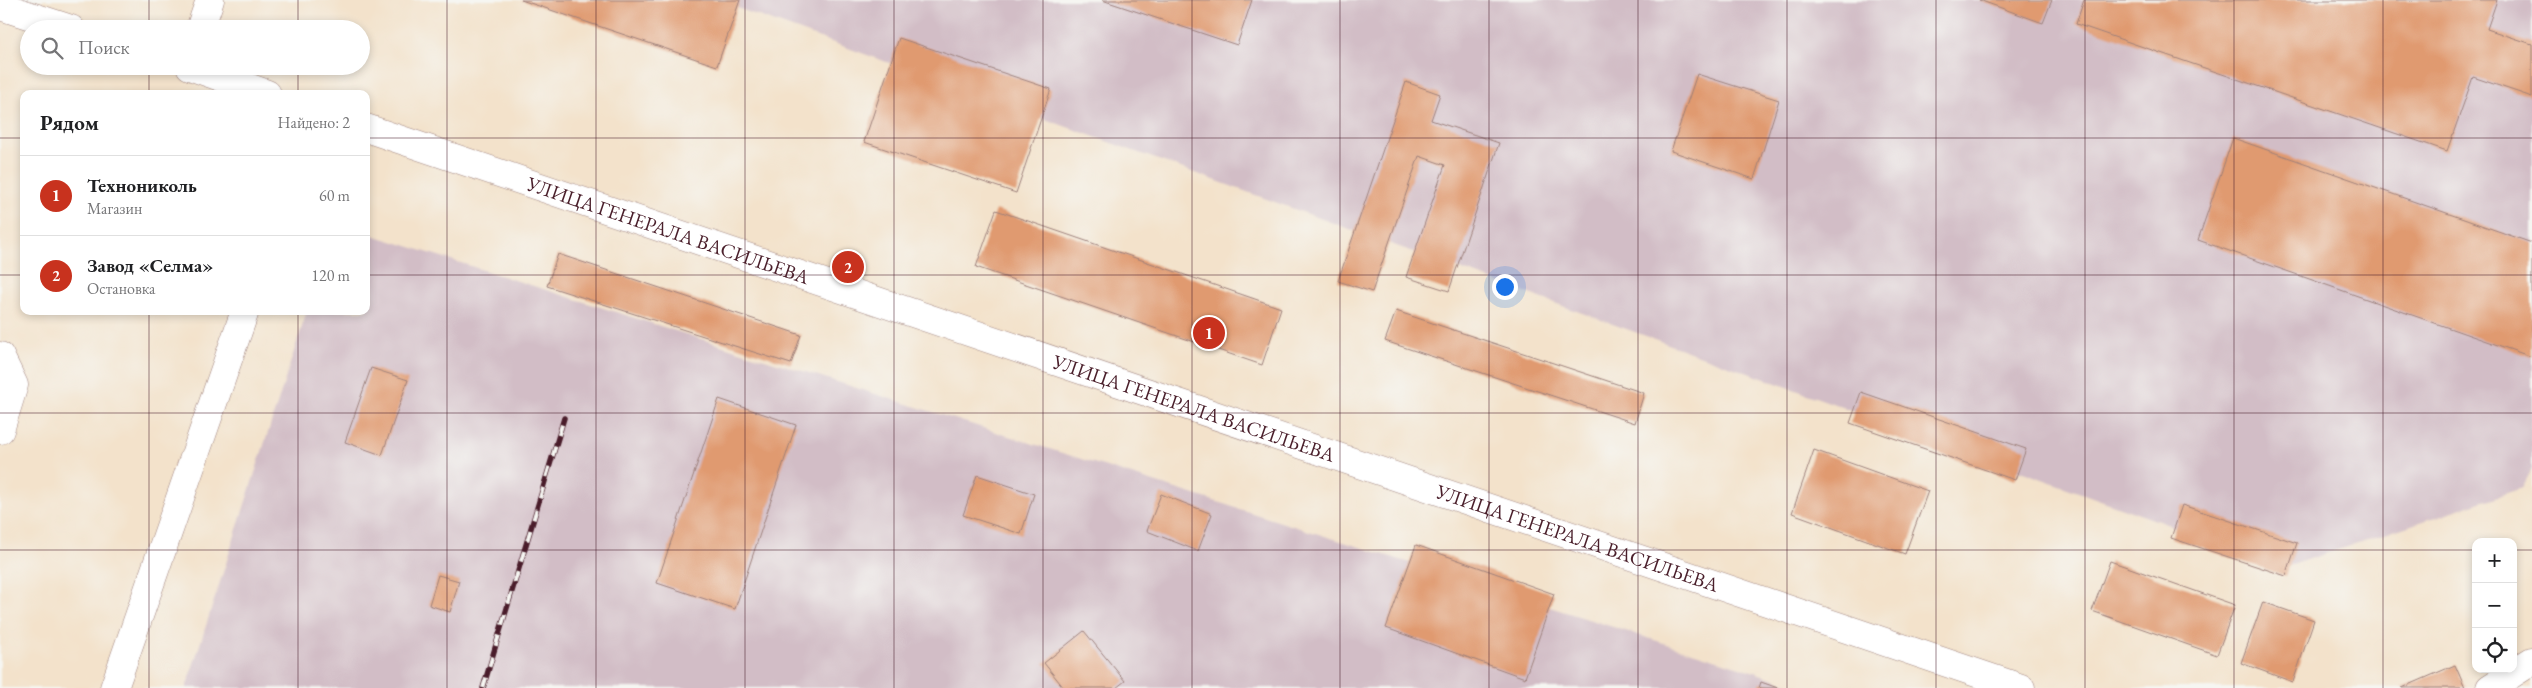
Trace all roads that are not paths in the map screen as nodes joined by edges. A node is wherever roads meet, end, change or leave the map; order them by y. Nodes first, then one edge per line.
1 (210, 0) edge
2 (0, 6) edge
3 (43, 20) edge
4 (203, 20) edge
5 (215, 75) edge
6 (256, 90) edge
7 (370, 129) edge
8 (244, 315) edge
9 (0, 356) edge
10 (0, 430) edge
11 (2532, 661) edge
12 (114, 688) edge
13 (2021, 688) edge
14 (2490, 688) edge

1 - 4 main road
2 - 3 main road
5 - 6 main road
7 - 13 main road, УЛИЦА ГЕНЕРАЛА ВАСИЛЬЕВА
8 - 12 main road
9 - 10 main road
11 - 14 main road

